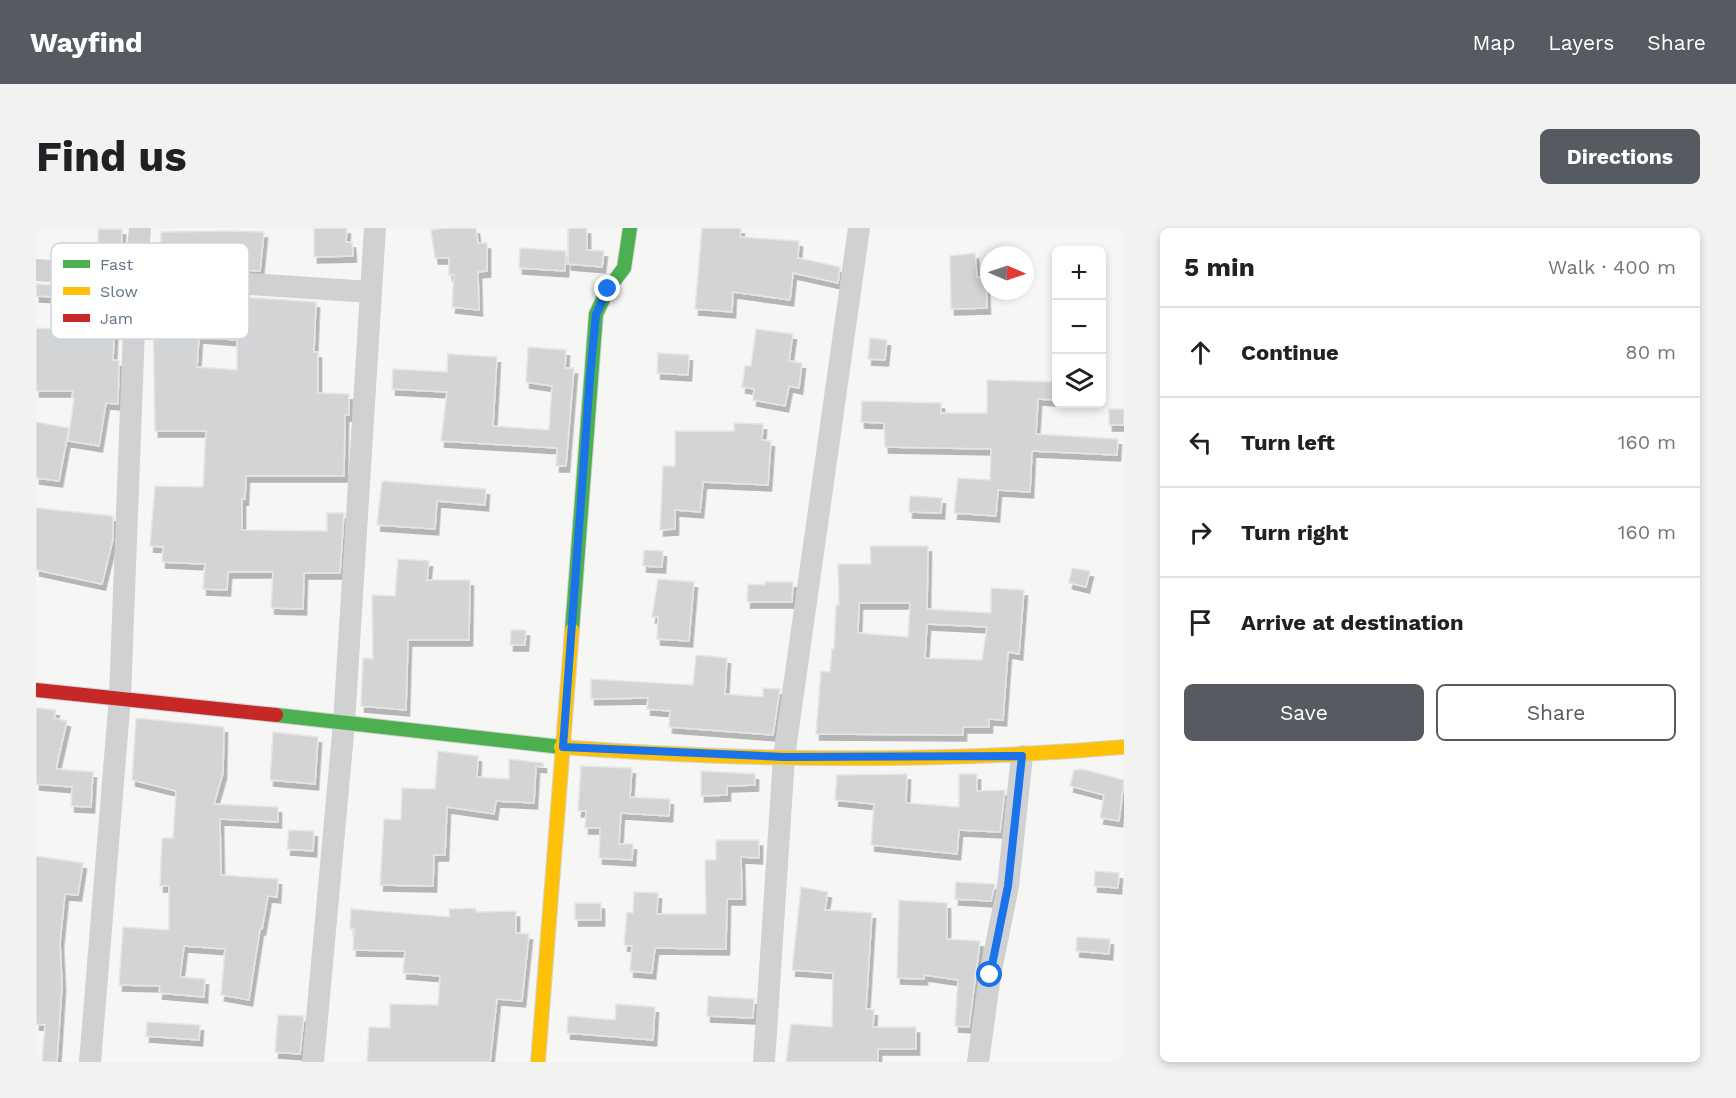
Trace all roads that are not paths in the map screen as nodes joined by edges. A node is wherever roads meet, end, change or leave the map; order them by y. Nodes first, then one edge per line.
1 (140, 228) edge
2 (375, 228) edge
3 (630, 228) edge
4 (859, 228) edge
5 (139, 243) edge
6 (36, 270) edge
7 (51, 271) edge
8 (249, 284) edge
9 (371, 292) junction
10 (134, 339) edge
11 (36, 690) edge
12 (120, 697) junction
13 (344, 723) junction
14 (563, 747) junction
15 (1124, 747) edge
16 (1022, 756) junction
17 (784, 757) junction
18 (90, 1062) edge
19 (313, 1062) edge
20 (538, 1062) edge
21 (764, 1062) edge
22 (978, 1062) edge

1 - 5 street
2 - 9 street
3 - 14 street
4 - 17 street
6 - 7 street
8 - 9 street
9 - 13 street
10 - 12 street
11 - 12 street
12 - 13 street
12 - 18 street
13 - 14 street
13 - 19 street
14 - 17 street
14 - 20 street
15 - 16 street
16 - 17 street
16 - 22 street
17 - 21 street

